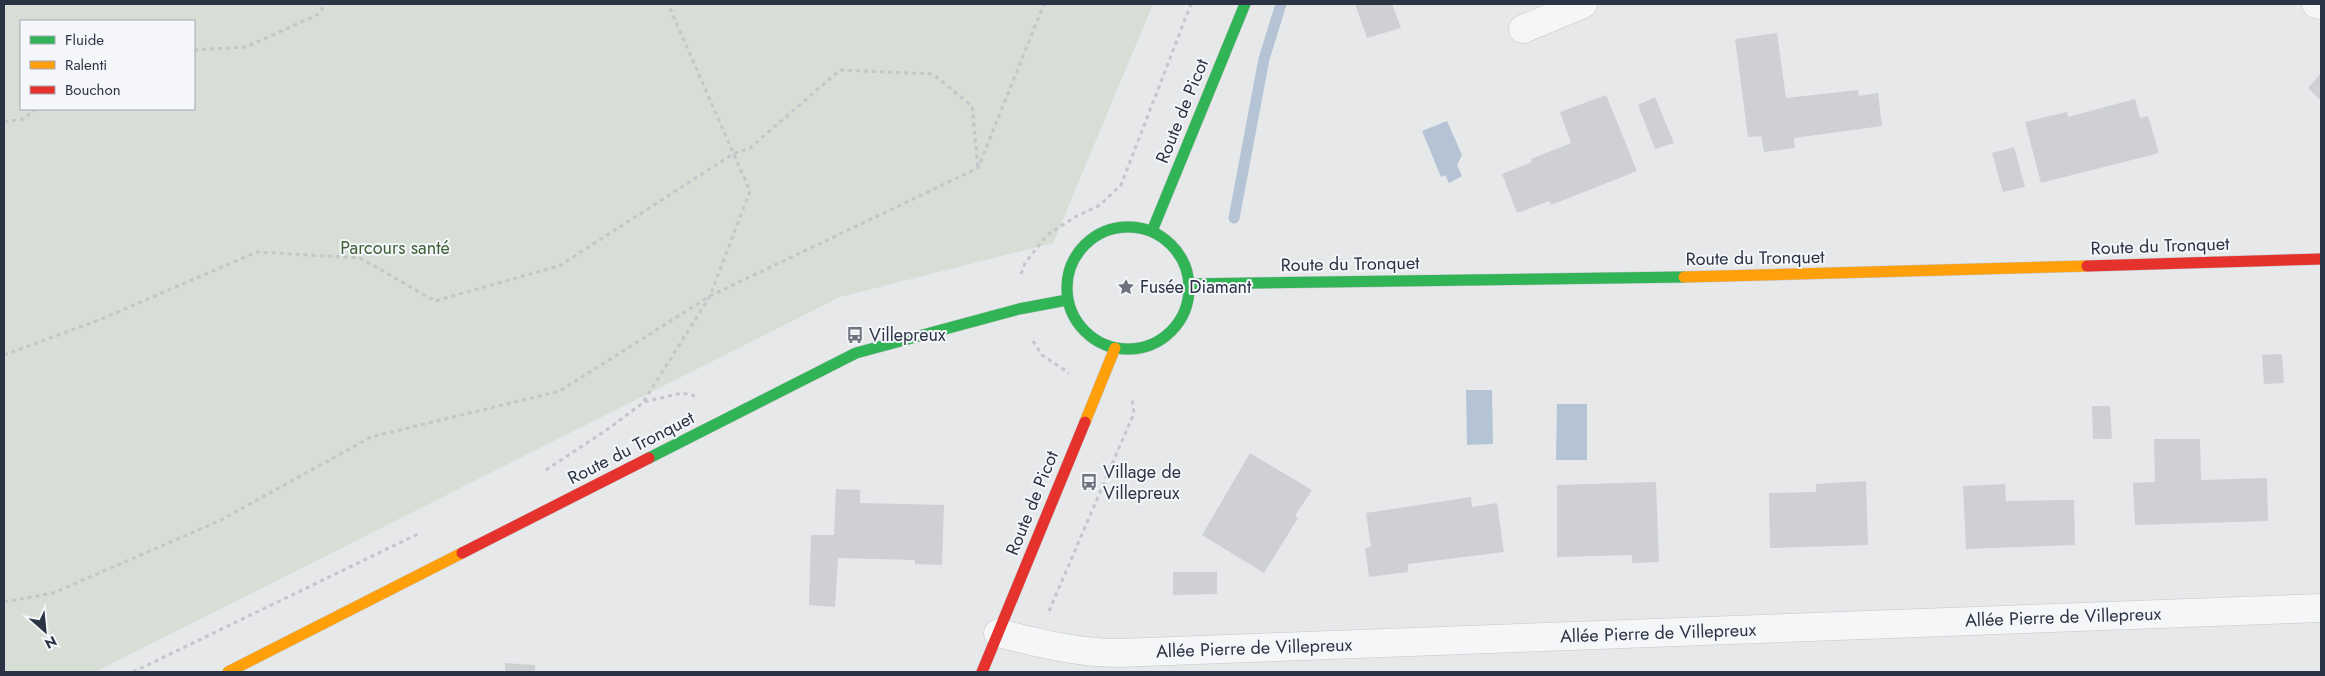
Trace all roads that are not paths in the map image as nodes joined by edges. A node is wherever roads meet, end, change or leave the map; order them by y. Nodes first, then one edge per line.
1 (1245, 4) edge
2 (1582, 4) edge
3 (2316, 4) edge
4 (2321, 5) edge
5 (1523, 29) dead end
6 (1152, 231) junction
7 (2321, 259) edge
8 (1190, 284) junction
9 (1067, 300) junction
10 (1115, 348) junction
11 (2321, 608) edge
12 (998, 633) junction
13 (228, 672) edge
14 (982, 672) edge

1 - 6 street, Route de Picot
2 - 5 street
3 - 4 street
6 - 8 street
6 - 9 street
7 - 8 street, Route du Tronquet
8 - 10 street
9 - 10 street
9 - 13 street, Route du Tronquet
10 - 12 street, Route de Picot
11 - 12 street, Allée Pierre de Villepreux
12 - 14 street, Route de Picot

